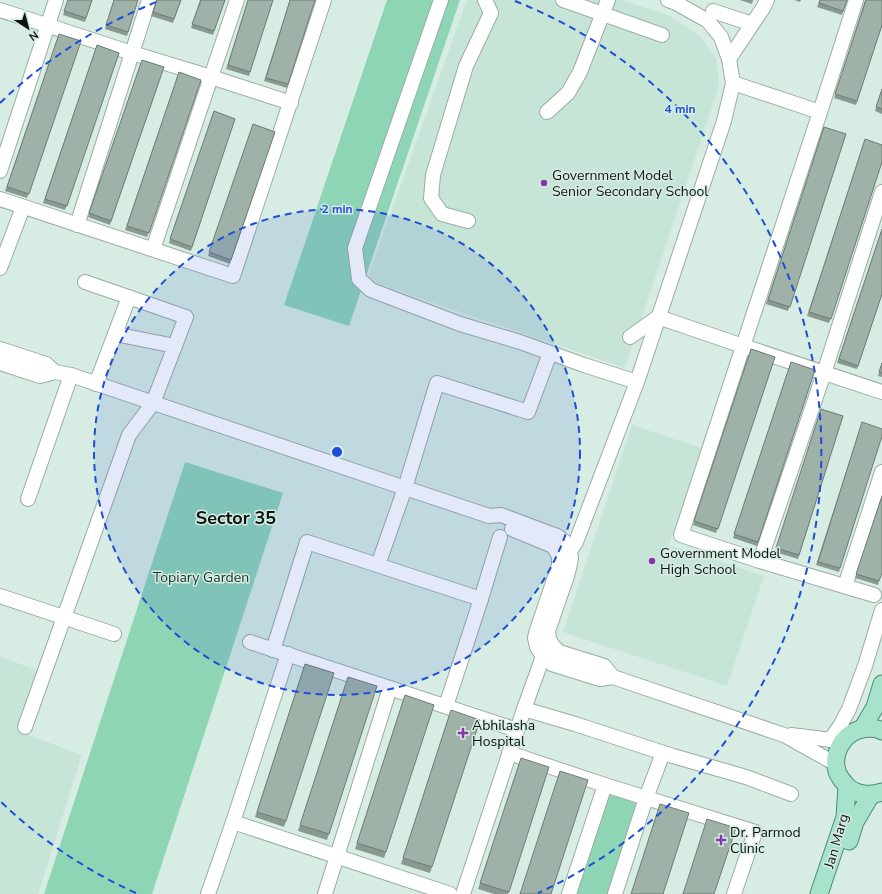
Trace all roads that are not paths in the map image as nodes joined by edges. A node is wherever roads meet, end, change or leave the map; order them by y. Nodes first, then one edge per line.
1 (56, 0) edge
2 (148, 0) edge
3 (237, 0) edge
4 (324, 0) edge
5 (441, 0) edge
6 (485, 0) edge
7 (563, 0) edge
8 (608, 0) edge
9 (767, 0) edge
10 (856, 0) edge
11 (673, 1) edge
12 (0, 10) edge
13 (713, 11) dead end
14 (603, 14) junction
15 (752, 24) junction
16 (48, 25) junction
17 (662, 35) dead end
18 (132, 53) junction
19 (729, 59) junction
20 (211, 77) junction
21 (733, 83) junction
22 (290, 103) junction
23 (547, 112) dead end
24 (820, 112) junction
25 (0, 171) edge
26 (882, 192) edge
27 (0, 199) edge
28 (23, 206) junction
29 (468, 220) dead end
30 (77, 225) junction
31 (4, 243) edge
32 (153, 249) junction
33 (0, 268) edge
34 (85, 282) dead end
35 (129, 297) junction
36 (658, 317) junction
37 (115, 334) junction
38 (630, 337) dead end
39 (175, 346) junction
40 (743, 346) junction
41 (0, 349) edge
42 (550, 353) junction
43 (0, 363) edge
44 (55, 372) junction
45 (824, 373) junction
46 (70, 375) junction
47 (637, 382) junction
48 (96, 384) junction
49 (882, 392) edge
50 (154, 403) junction
51 (882, 472) edge
52 (405, 488) junction
53 (28, 499) dead end
54 (500, 537) dead end
55 (565, 553) junction
56 (760, 561) junction
57 (378, 565) junction
58 (845, 586) junction
59 (874, 595) dead end
60 (0, 596) edge
61 (481, 599) junction
62 (882, 610) edge
63 (64, 617) junction
64 (114, 634) dead end
65 (549, 640) junction
66 (250, 642) dead end
67 (273, 650) junction
68 (288, 654) junction
69 (543, 656) junction
70 (613, 677) junction
71 (882, 684) edge
72 (390, 688) junction
73 (446, 706) junction
74 (524, 709) junction
75 (25, 727) dead end
76 (862, 729) junction
77 (517, 730) junction
78 (882, 731) edge
79 (784, 735) junction
80 (836, 741) junction
81 (510, 753) junction
82 (663, 753) junction
83 (836, 764) junction
84 (605, 785) junction
85 (847, 787) junction
86 (877, 793) edge
87 (791, 794) dead end
88 (646, 798) junction
89 (233, 822) junction
90 (337, 857) junction
91 (208, 894) edge
92 (325, 894) edge
93 (450, 894) edge
94 (464, 894) edge
95 (569, 894) edge
96 (615, 894) edge
97 (734, 894) edge
98 (819, 894) edge
99 (831, 894) edge

1 - 16 street
2 - 18 street
3 - 20 street
4 - 22 street
5 - 42 street
6 - 29 street
7 - 14 street
8 - 14 street
9 - 15 street
10 - 24 street
11 - 19 street
12 - 16 street
13 - 15 street
14 - 17 street
14 - 23 street
15 - 19 street
16 - 18 street
16 - 25 street
18 - 20 street
18 - 30 street
19 - 21 street
20 - 22 street
20 - 32 street
21 - 24 street
21 - 36 street
22 - 32 street
24 - 40 street
26 - 45 street
27 - 28 street
28 - 30 street
28 - 31 street
30 - 32 street
31 - 33 street
34 - 35 street
35 - 37 street
35 - 39 street
36 - 38 street
36 - 40 street
36 - 47 street
37 - 39 street
37 - 48 street
39 - 50 street
40 - 45 street
40 - 56 street
41 - 44 street
42 - 47 street
42 - 52 street
43 - 44 street
44 - 46 street
45 - 49 street
45 - 56 street
46 - 48 street
46 - 53 street
47 - 55 street
48 - 50 street
50 - 52 street
50 - 63 street
51 - 58 street
52 - 55 street
52 - 57 street
54 - 61 street
55 - 65 street
55 - 69 street
56 - 58 street
57 - 61 street
57 - 67 street
58 - 59 street
60 - 63 street
61 - 73 street
62 - 80 street
63 - 64 street
63 - 75 street
65 - 69 street
65 - 70 street
66 - 67 street
67 - 68 street
68 - 72 street
68 - 89 street
69 - 70 street
69 - 74 street
70 - 79 street
71 - 76 main road
72 - 73 street
72 - 90 street
73 - 77 street
74 - 77 street
74 - 82 street
76 - 78 main road
76 - 80 main road
77 - 81 street
79 - 80 street
79 - 83 street
80 - 83 main road
81 - 84 street
81 - 94 street
82 - 87 street
82 - 88 street
83 - 85 main road
84 - 88 street
84 - 95 street
85 - 86 main road
85 - 98 main road, Jan Marg
86 - 99 main road, Jan Marg
88 - 96 street
88 - 97 street
89 - 90 street
89 - 91 street
90 - 92 street
90 - 93 street

